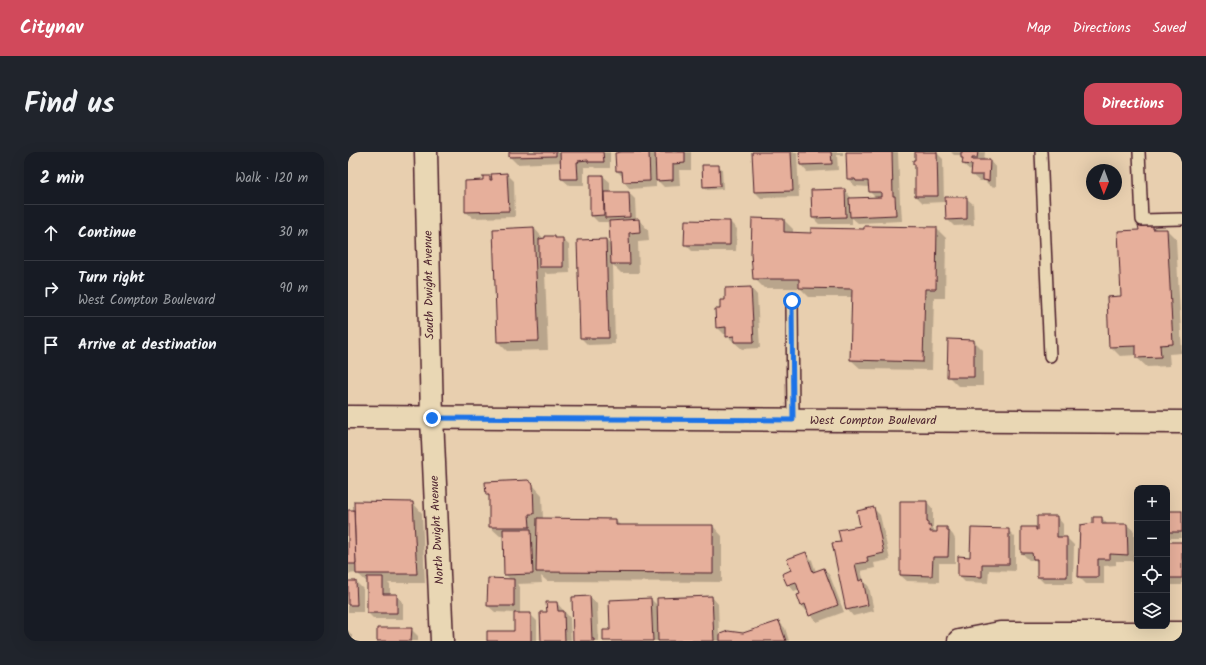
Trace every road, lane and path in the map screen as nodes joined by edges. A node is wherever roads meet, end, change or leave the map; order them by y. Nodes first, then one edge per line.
1 (426, 152) edge
2 (1042, 152) edge
3 (1139, 152) edge
4 (1182, 219) edge
5 (792, 301) dead end
6 (1050, 356) dead end
7 (348, 417) edge
8 (432, 418) junction
9 (793, 420) junction
10 (1182, 422) edge
11 (1182, 632) edge
12 (442, 641) edge
13 (959, 641) edge

1 - 8 main road, South Dwight Avenue
2 - 6 lane
3 - 4 lane
5 - 9 lane
7 - 8 main road, West Compton Boulevard
8 - 9 main road, West Compton Boulevard
8 - 12 main road, North Dwight Avenue
9 - 10 main road, West Compton Boulevard
11 - 13 main road

